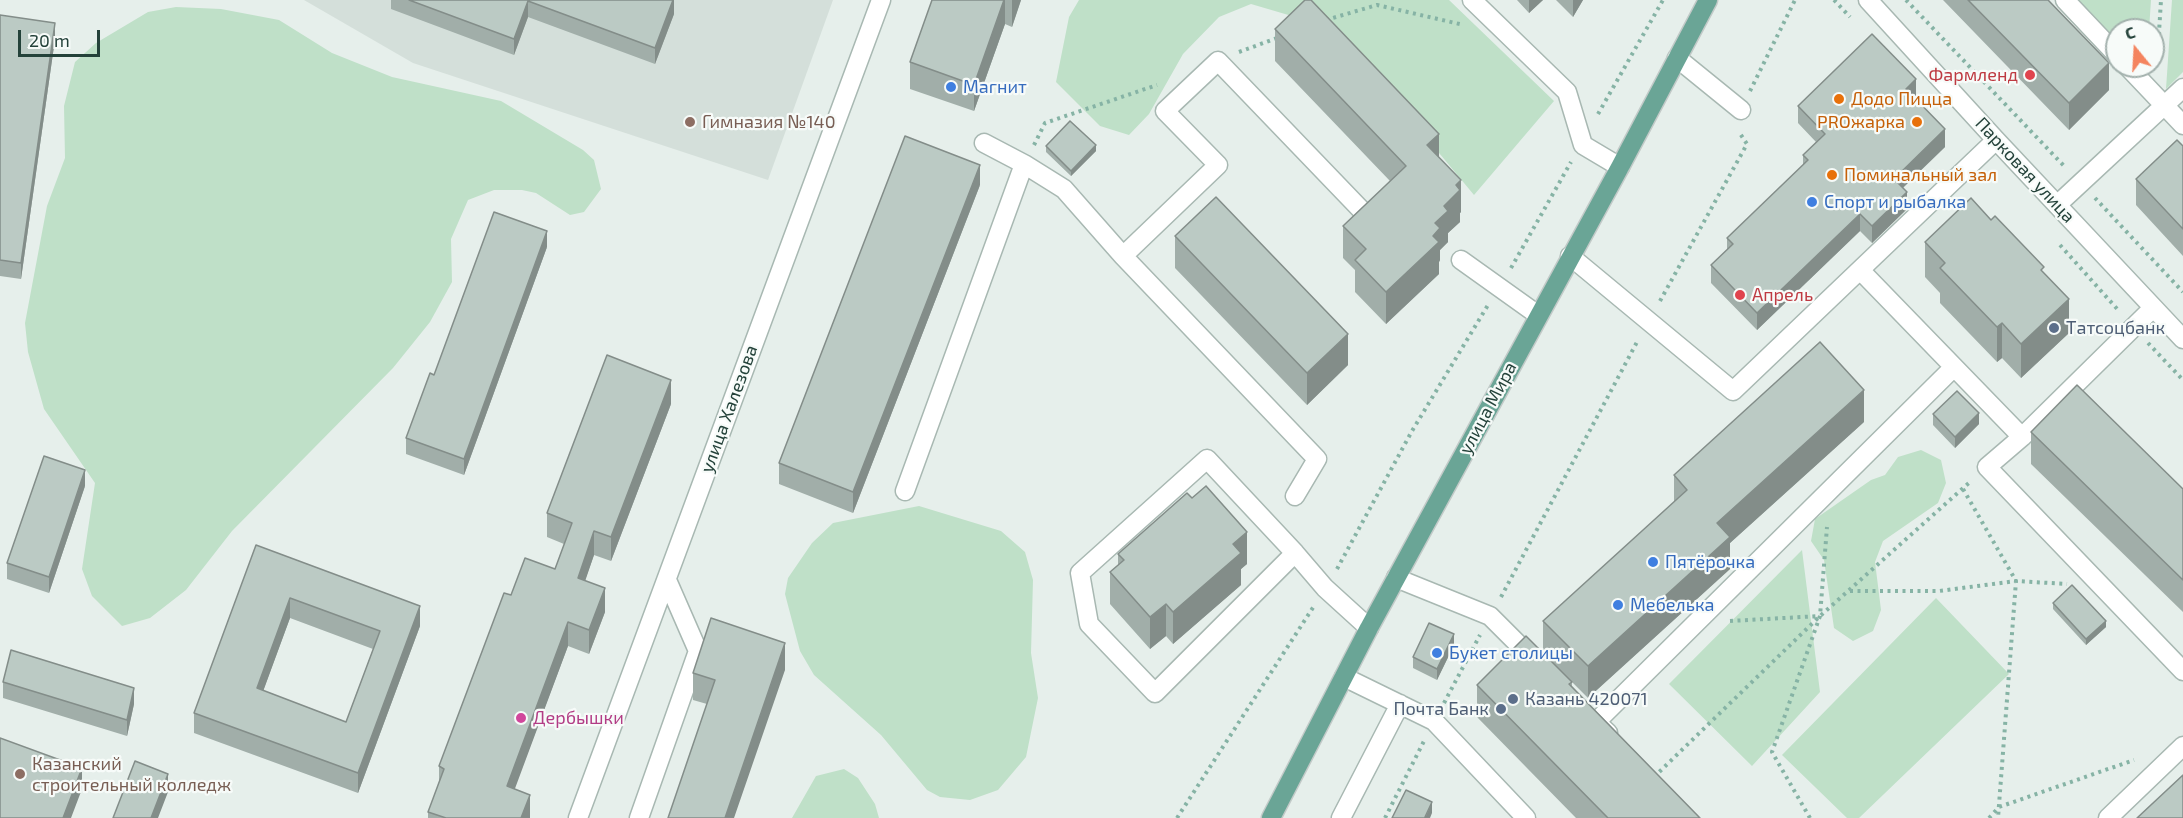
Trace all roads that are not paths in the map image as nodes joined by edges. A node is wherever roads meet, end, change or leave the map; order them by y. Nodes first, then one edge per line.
1 (881, 0) edge
2 (1472, 0) edge
3 (1708, 0) edge
4 (1868, 0) edge
5 (2065, 0) edge
6 (2105, 42) edge
7 (1677, 58) junction
8 (2138, 78) edge
9 (2183, 88) edge
10 (2164, 105) junction
11 (1741, 111) road end
12 (2183, 125) edge
13 (1996, 140) junction
14 (984, 143) dead end
15 (1024, 164) junction
16 (1620, 167) junction
17 (2057, 205) junction
18 (1368, 217) edge
19 (1123, 256) junction
20 (1570, 256) junction
21 (1461, 260) dead end
22 (1860, 270) junction
23 (2152, 308) junction
24 (1538, 315) junction
25 (2183, 339) edge
26 (1954, 367) junction
27 (2022, 437) junction
28 (905, 491) dead end
29 (1295, 496) dead end
30 (1295, 553) junction
31 (1396, 578) junction
32 (666, 580) junction
33 (1369, 628) junction
34 (2183, 671) edge
35 (1547, 673) edge
36 (1344, 677) junction
37 (1400, 704) junction
38 (1621, 746) edge
39 (2183, 746) edge
40 (578, 818) edge
41 (639, 818) edge
42 (1271, 818) edge
43 (1341, 818) edge
44 (1526, 818) edge
45 (2108, 818) edge

1 - 32 street, улица Халезова
2 - 16 street
3 - 7 main road, улица Мира
4 - 13 street, Парковая улица
5 - 6 street
7 - 11 street
7 - 16 main road, улица Мира
8 - 10 street
9 - 10 street
10 - 12 street
10 - 17 street
13 - 17 street, Парковая улица
13 - 22 street
14 - 15 street
15 - 19 street
15 - 28 street
16 - 20 main road, улица Мира
17 - 23 street, Парковая улица
18 - 19 street
19 - 29 street
20 - 22 street
20 - 24 main road, улица Мира
21 - 24 street
22 - 26 street
23 - 25 street, Парковая улица
23 - 27 street
24 - 31 main road, улица Мира
26 - 27 street
26 - 38 street
27 - 34 street
30 - 30 street
30 - 33 street
31 - 33 main road, улица Мира
31 - 35 street
32 - 40 street, улица Халезова
32 - 41 street
33 - 36 main road, улица Мира
36 - 37 street
36 - 42 main road, улица Мира
37 - 43 street
37 - 44 street
39 - 45 street

